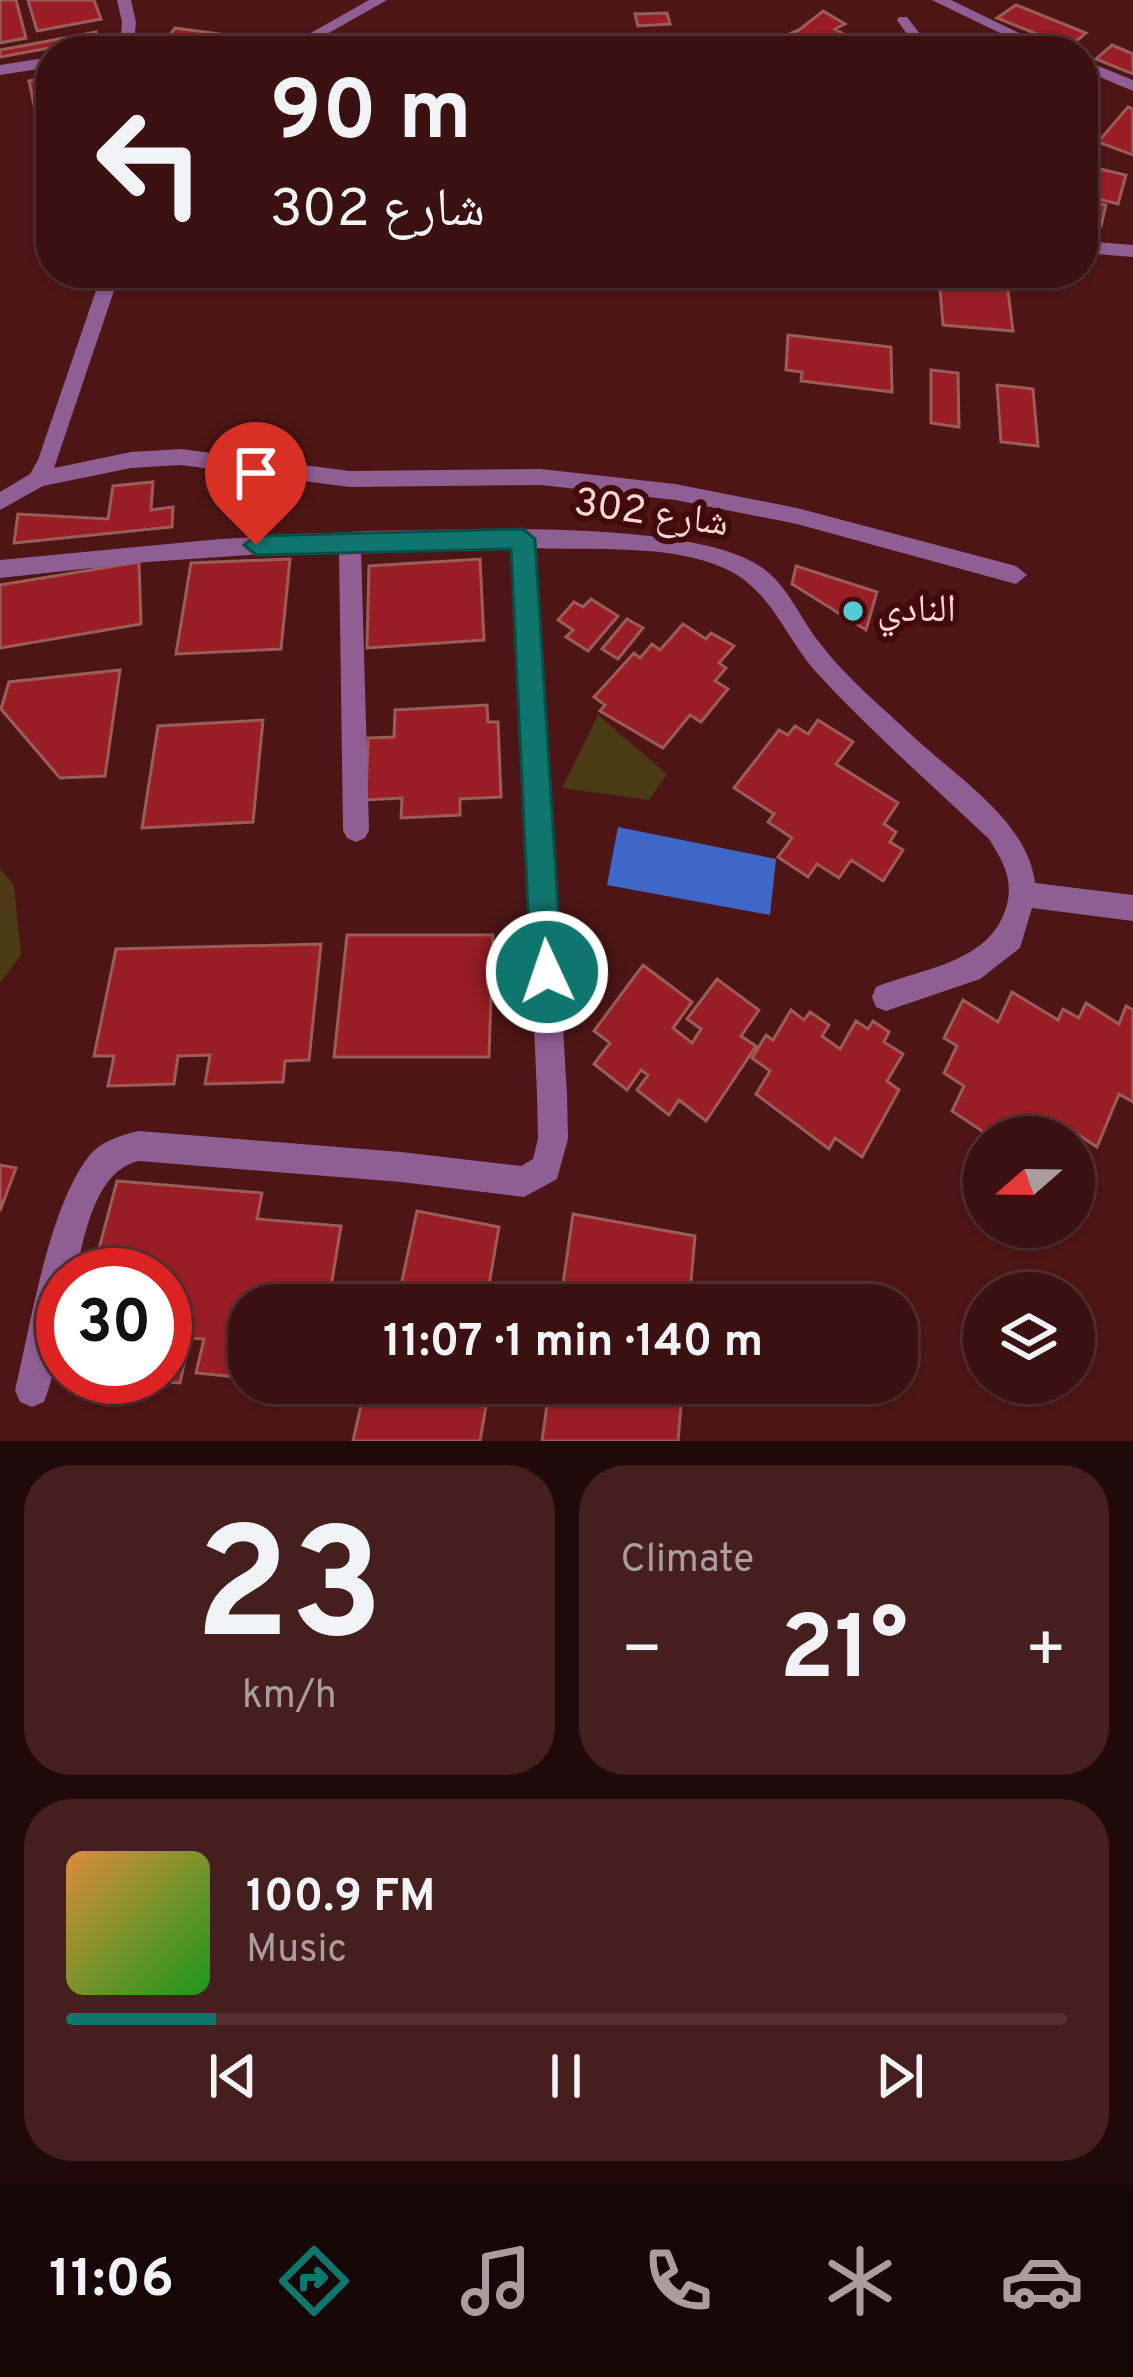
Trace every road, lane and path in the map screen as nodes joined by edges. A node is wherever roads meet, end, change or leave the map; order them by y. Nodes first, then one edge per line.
1 (124, 0) edge
2 (380, 0) edge
3 (939, 0) edge
4 (903, 20) dead end
5 (127, 36) edge
6 (314, 36) edge
7 (915, 36) edge
8 (1017, 36) edge
9 (36, 64) edge
10 (0, 70) edge
11 (1098, 71) edge
12 (1133, 86) edge
13 (1098, 249) edge
14 (1133, 251) edge
15 (106, 288) edge
16 (37, 479) junction
17 (0, 502) edge
18 (523, 539) junction
19 (350, 542) junction
20 (0, 569) edge
21 (1016, 575) dead end
22 (356, 830) dead end
23 (1023, 894) junction
24 (1133, 908) edge
25 (886, 997) dead end
26 (32, 1390) dead end

1 - 5 street
2 - 6 street
3 - 8 street
4 - 7 lane
9 - 10 street
11 - 12 street
13 - 14 street
15 - 16 street
16 - 17 street
16 - 21 street
18 - 19 street, شارع 302
18 - 23 street, شارع 302
18 - 26 street
19 - 20 street, شارع 302
19 - 22 street
23 - 24 street
23 - 25 street

